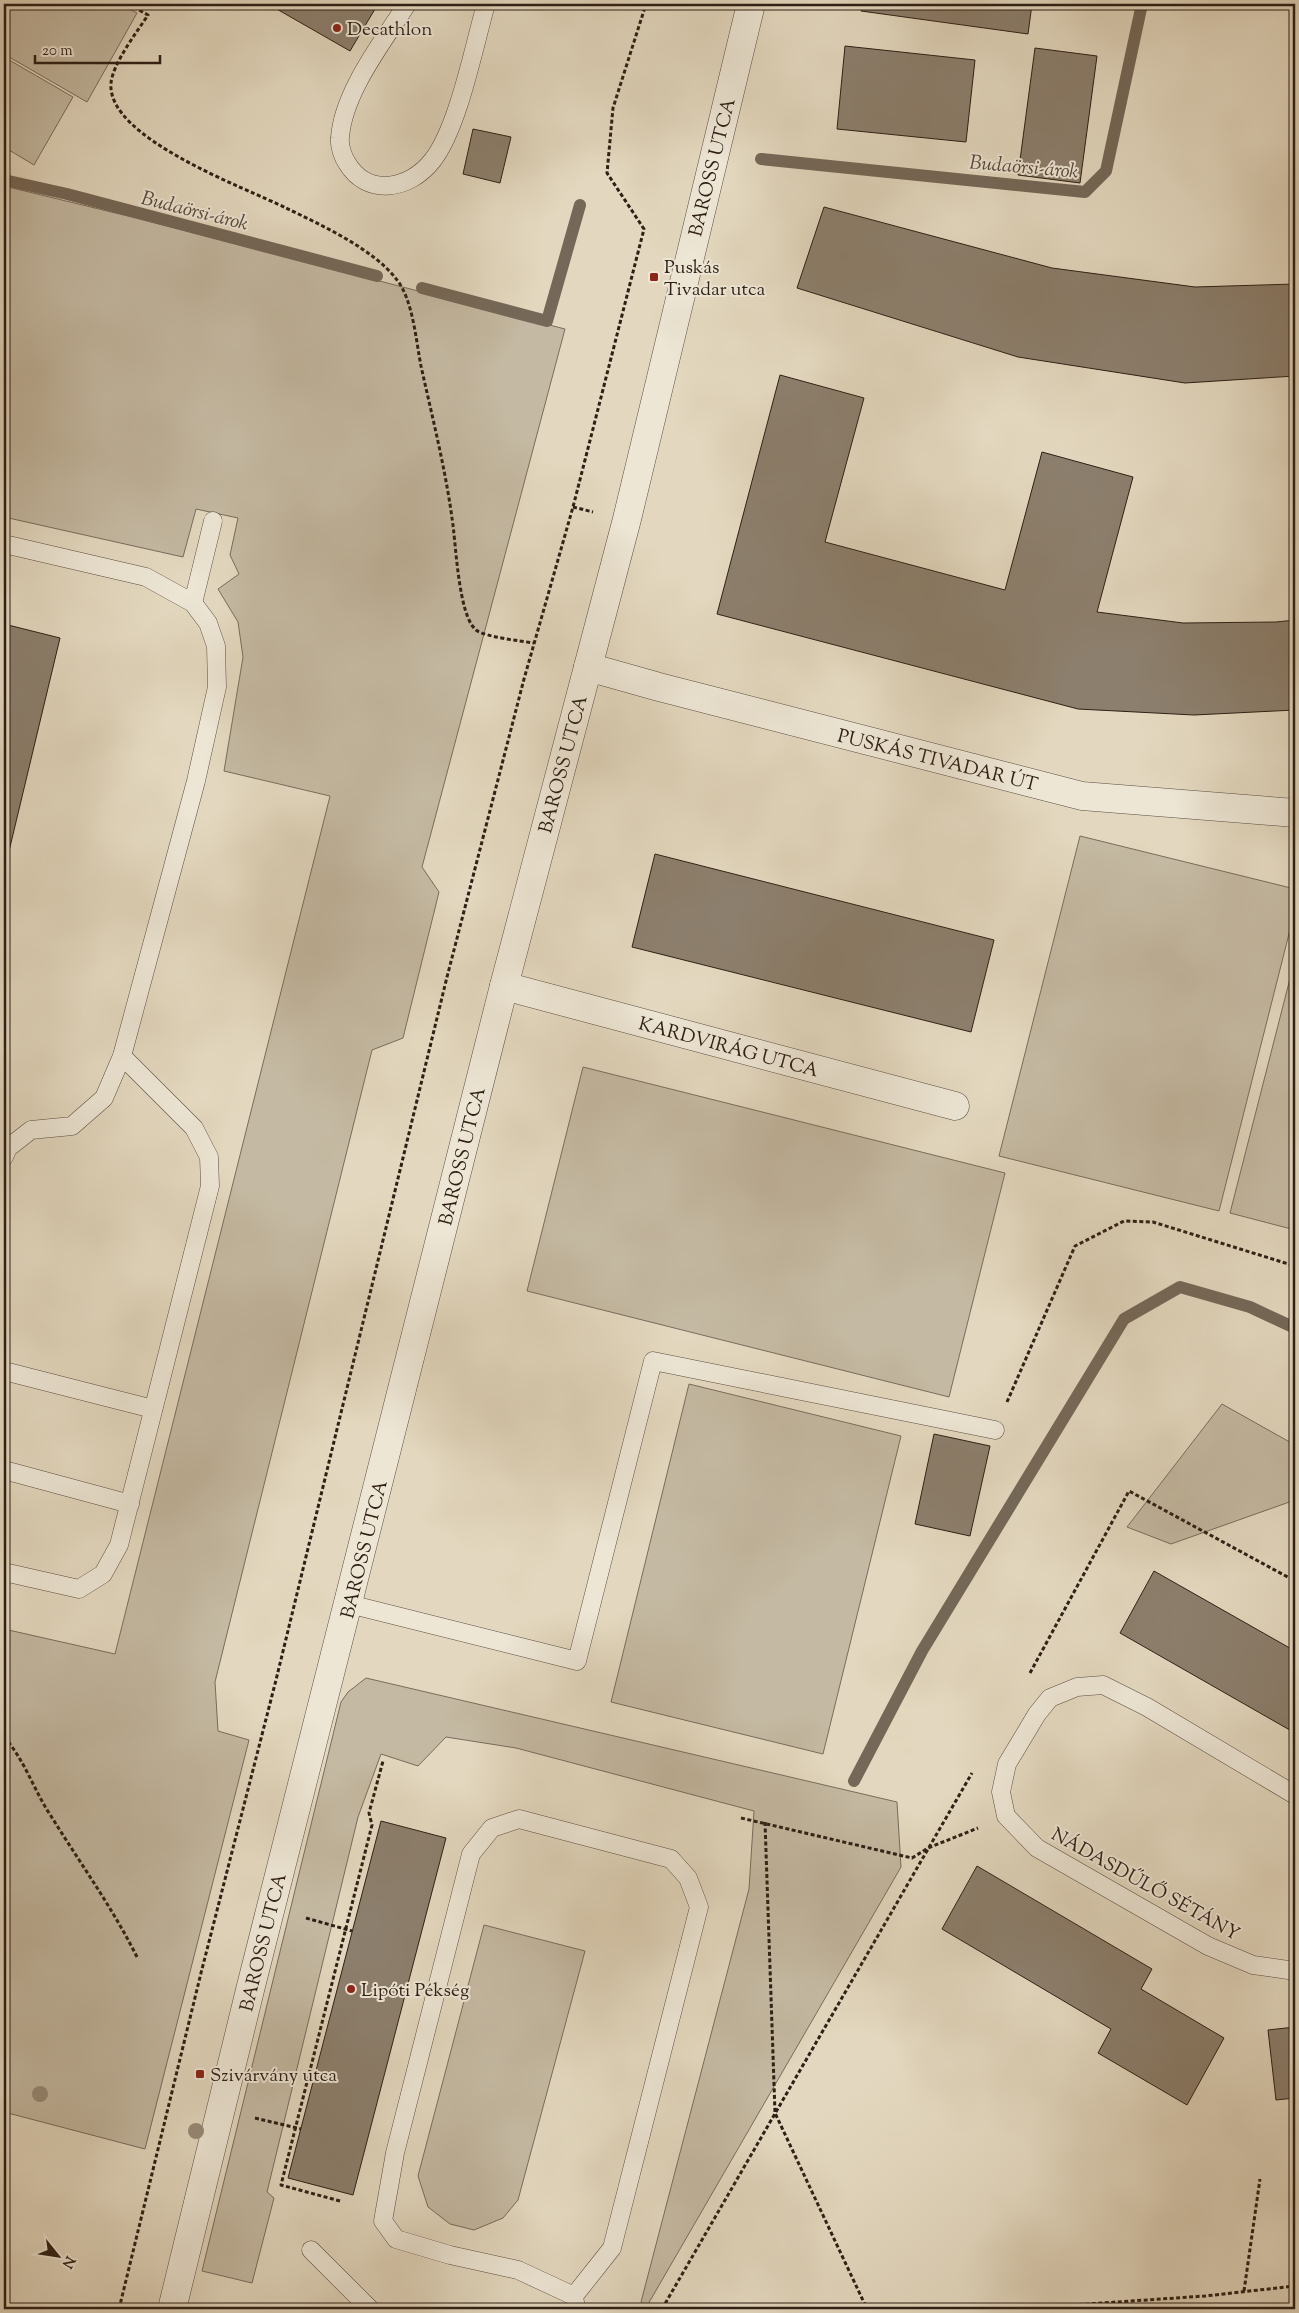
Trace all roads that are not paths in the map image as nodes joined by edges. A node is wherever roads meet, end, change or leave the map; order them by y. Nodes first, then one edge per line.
1 (407, 4) edge
2 (486, 4) edge
3 (751, 4) edge
4 (213, 521) dead end
5 (4, 544) edge
6 (193, 602) junction
7 (588, 666) junction
8 (1295, 813) edge
9 (504, 986) junction
10 (122, 1056) junction
11 (955, 1106) dead end
12 (4, 1156) edge
13 (4, 1371) edge
14 (152, 1408) junction
15 (995, 1430) road end
16 (4, 1470) edge
17 (130, 1504) junction
18 (4, 1572) edge
19 (349, 1604) junction
20 (1295, 1796) edge
21 (1295, 1971) edge
22 (311, 2250) dead end
23 (575, 2303) edge
24 (172, 2309) edge
25 (370, 2309) edge

1 - 2 lane
3 - 7 street, BAROSS UTCA
4 - 6 lane
5 - 6 lane
6 - 10 lane
7 - 8 street, PUSKÁS TIVADAR ÚT
7 - 9 street, BAROSS UTCA
9 - 11 street, KARDVIRÁG UTCA
9 - 19 street, BAROSS UTCA
10 - 12 lane
10 - 14 lane
13 - 14 lane
14 - 17 lane
15 - 19 lane
16 - 17 lane
17 - 18 lane
19 - 24 street, BAROSS UTCA
20 - 21 lane, NÁDASDŰLŐ SÉTÁNY
22 - 25 lane
23 - 23 lane

